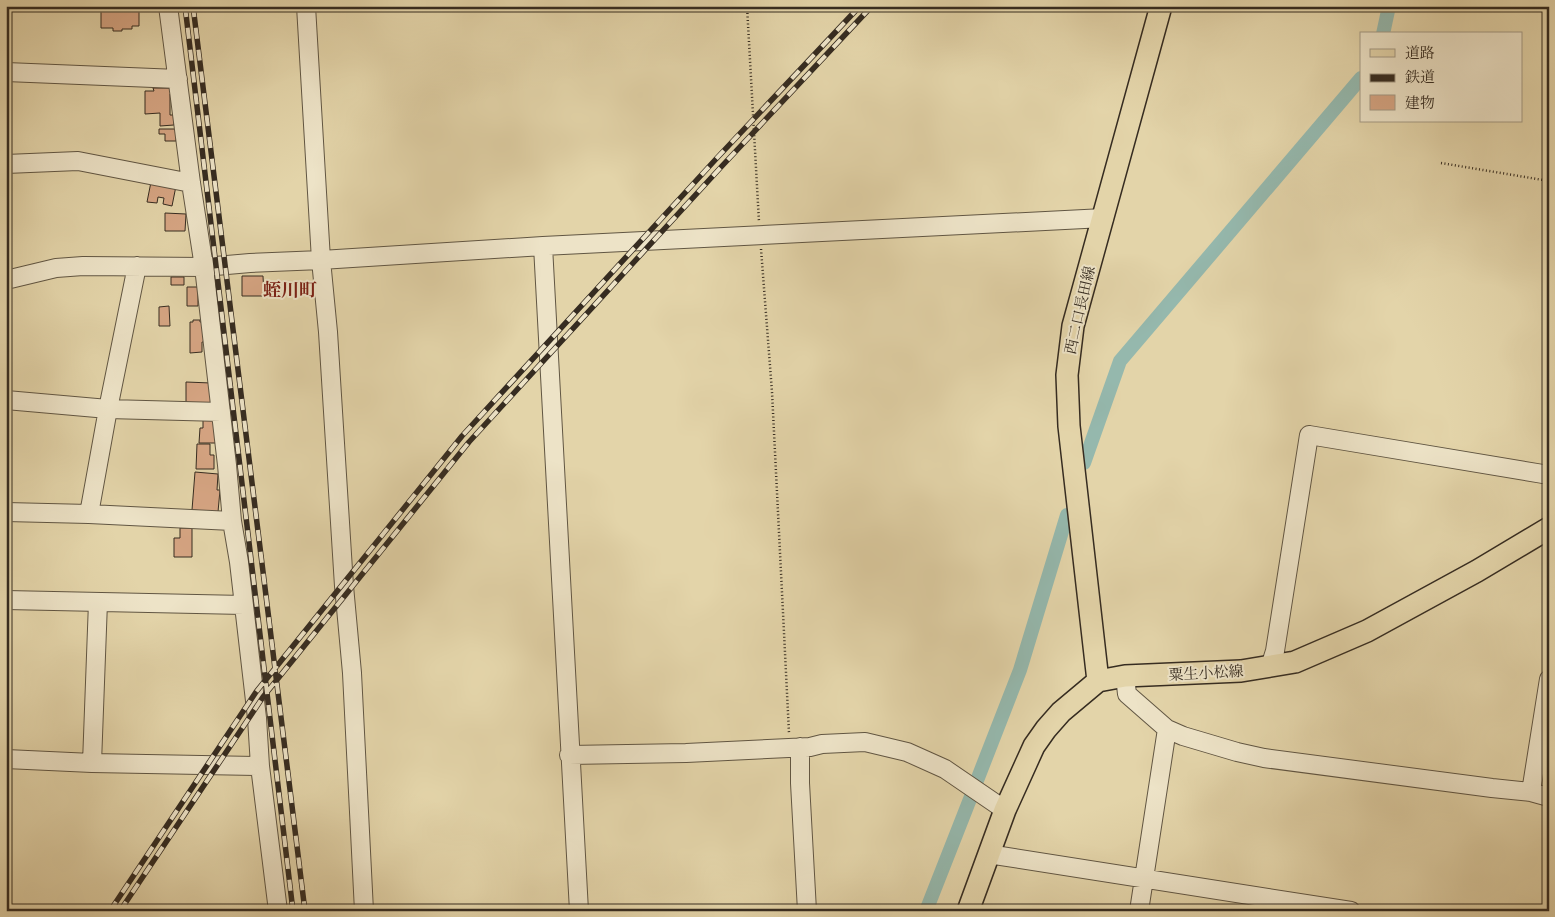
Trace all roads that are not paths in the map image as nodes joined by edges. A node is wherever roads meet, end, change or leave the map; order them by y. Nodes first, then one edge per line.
1 (168, 6) edge
2 (306, 6) edge
3 (1161, 6) edge
4 (6, 72) edge
5 (178, 79) junction
6 (6, 164) edge
7 (191, 183) junction
8 (1104, 218) junction
9 (543, 246) junction
10 (321, 260) junction
11 (137, 266) junction
12 (204, 267) junction
13 (6, 280) edge
14 (6, 400) edge
15 (108, 409) junction
16 (221, 412) junction
17 (1549, 475) edge
18 (6, 512) edge
19 (89, 514) junction
20 (232, 521) junction
21 (1549, 528) edge
22 (6, 600) edge
23 (98, 602) junction
24 (244, 605) junction
25 (1270, 667) junction
26 (1125, 676) junction
27 (1549, 679) edge
28 (1098, 681) junction
29 (1167, 729) junction
30 (795, 747) junction
31 (570, 756) junction
32 (6, 759) edge
33 (92, 763) junction
34 (260, 766) junction
35 (1531, 792) junction
36 (1549, 797) edge
37 (1005, 810) junction
38 (988, 854) junction
39 (1144, 878) junction
40 (278, 911) edge
41 (364, 911) edge
42 (579, 911) edge
43 (807, 911) edge
44 (968, 911) edge
45 (1139, 911) edge
46 (1351, 911) edge

1 - 5 street
2 - 10 street
3 - 8 main road, 西二口長田線
4 - 5 street
5 - 7 street
6 - 7 street
7 - 12 street
8 - 9 street
8 - 28 main road, 西二口長田線
9 - 10 street
9 - 31 street
10 - 12 street
10 - 41 street
11 - 12 street
11 - 13 street
11 - 15 street
12 - 16 street
14 - 15 street
15 - 16 street
15 - 19 street
16 - 20 street
17 - 25 street
18 - 19 street
19 - 20 street
20 - 24 street
21 - 25 main road, 粟生小松線
22 - 23 street
23 - 24 street
23 - 33 street
24 - 34 street
25 - 26 main road, 粟生小松線
26 - 28 main road, 粟生小松線
26 - 29 street
27 - 35 street
28 - 37 main road, 粟生小松線
29 - 35 street
29 - 39 street
30 - 31 street
30 - 37 street
30 - 43 street
31 - 42 street
32 - 33 street
33 - 34 street
34 - 40 street
35 - 36 street
37 - 38 main road, 粟生小松線
38 - 39 street
38 - 44 main road, 粟生小松線
39 - 45 street
39 - 46 street

